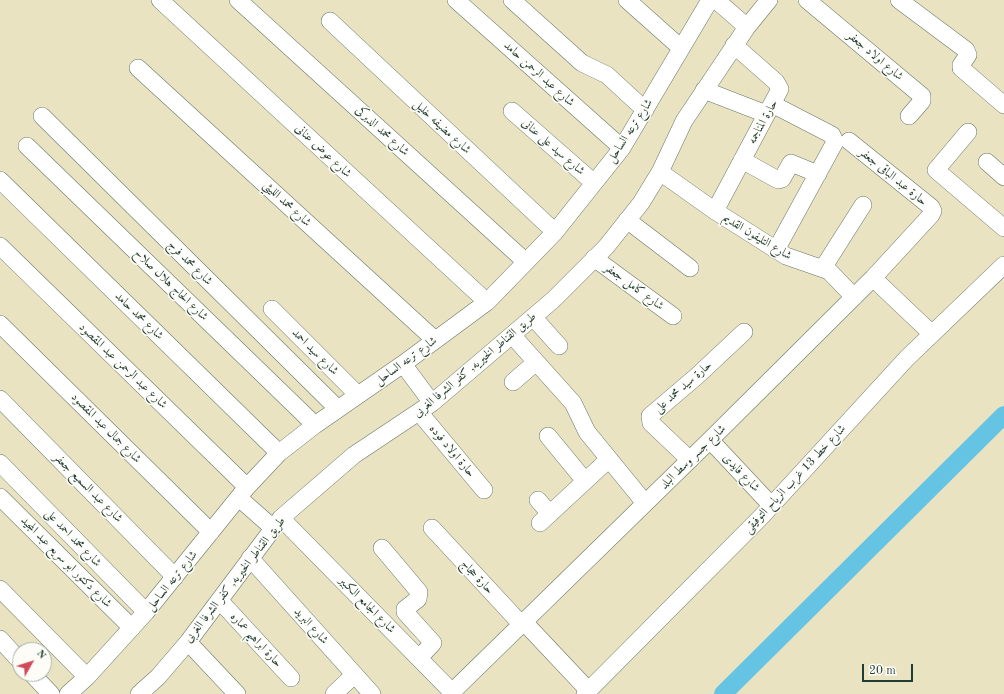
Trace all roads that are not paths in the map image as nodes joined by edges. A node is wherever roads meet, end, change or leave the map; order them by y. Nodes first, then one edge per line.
1 (160, 0) edge
2 (238, 0) edge
3 (456, 0) edge
4 (512, 0) edge
5 (627, 0) edge
6 (710, 0) edge
7 (716, 0) edge
8 (769, 0) edge
9 (808, 0) edge
10 (899, 0) edge
11 (330, 21) dead end
12 (747, 27) junction
13 (734, 45) junction
14 (681, 48) junction
15 (138, 68) dead end
16 (704, 90) junction
17 (1004, 105) edge
18 (769, 109) junction
19 (645, 110) junction
20 (512, 111) dead end
21 (42, 116) dead end
22 (909, 116) dead end
23 (968, 132) dead end
24 (842, 142) junction
25 (27, 146) dead end
26 (622, 148) junction
27 (742, 160) junction
28 (987, 162) dead end
29 (660, 172) junction
30 (818, 174) junction
31 (1004, 177) edge
32 (0, 180) edge
33 (594, 183) junction
34 (863, 205) dead end
35 (715, 211) junction
36 (931, 215) joint
37 (627, 220) junction
38 (1004, 228) edge
39 (555, 232) junction
40 (0, 246) edge
41 (776, 250) junction
42 (594, 258) junction
43 (526, 262) junction
44 (1004, 265) edge
45 (690, 268) dead end
46 (823, 268) junction
47 (873, 278) junction
48 (854, 297) junction
49 (487, 302) junction
50 (272, 309) dead end
51 (673, 316) dead end
52 (533, 317) junction
53 (0, 324) edge
54 (744, 332) dead end
55 (932, 334) junction
56 (512, 335) junction
57 (435, 340) junction
58 (559, 346) dead end
59 (536, 362) junction
60 (403, 364) junction
61 (514, 382) dead end
62 (358, 395) junction
63 (0, 400) edge
64 (426, 408) junction
65 (338, 409) junction
66 (315, 425) junction
67 (548, 436) dead end
68 (710, 440) junction
69 (279, 452) junction
70 (609, 460) junction
71 (690, 460) junction
72 (0, 463) edge
73 (586, 481) junction
74 (484, 490) dead end
75 (243, 492) junction
76 (0, 497) edge
77 (538, 500) dead end
78 (645, 503) junction
79 (771, 505) junction
80 (277, 523) junction
81 (432, 528) dead end
82 (211, 532) junction
83 (382, 548) dead end
84 (250, 558) junction
85 (175, 577) junction
86 (0, 589) edge
87 (220, 601) junction
88 (146, 612) junction
89 (523, 624) junction
90 (132, 628) junction
91 (0, 640) edge
92 (188, 642) junction
93 (12, 653) edge
94 (419, 658) junction
95 (354, 675) junction
96 (87, 677) junction
97 (291, 678) dead end
98 (40, 682) edge
99 (144, 692) edge
100 (587, 692) edge
101 (451, 693) edge
102 (51, 694) edge
103 (68, 694) edge
104 (237, 694) edge
105 (334, 694) edge
106 (372, 694) edge

1 - 49 street, شارع عوض عنانى
2 - 43 street, شارع محمد الدبركى
3 - 26 street, شارع عبد الرحمن حامد
4 - 19 street
5 - 14 street
6 - 14 street, شارع ترعه الساحل
7 - 12 street
8 - 12 street, طريق القناطر الخيريه, كفر الشرفا الغربى
9 - 22 street, شارع اولاد جعفر
10 - 17 street
11 - 39 street, شارع مضيفه خليل
12 - 13 street, طريق القناطر الخيريه, كفر الشرفا الغربى
13 - 16 street, طريق القناطر الخيريه, كفر الشرفا الغربى
13 - 18 street, حارة المناجمه
14 - 19 street, شارع ترعه الساحل
15 - 57 street, شارع محمد الليثي
16 - 18 street
16 - 29 street, طريق القناطر الخيريه, كفر الشرفا الغربى
18 - 24 street
18 - 27 street, حارة المناجمه
19 - 26 street, شارع ترعه الساحل
20 - 33 street, شارع سيد على عنانى
21 - 65 street, شارع محمد فرج
23 - 38 street
24 - 30 street
24 - 36 street, حارة عبد الباقى جعفر
25 - 66 street, شارع الحاج هلال صلاح
26 - 33 street, شارع ترعه الساحل
27 - 30 street
27 - 35 street, حارة المناجمه
28 - 31 street
29 - 35 street, شارع التليفون القديم
29 - 37 street, طريق القناطر الخيريه, كفر الشرفا الغربى
30 - 41 street
32 - 69 street, شارع محمد حامد
33 - 39 street, شارع ترعه الساحل
34 - 46 street
35 - 41 street, شارع التليفون القديم
36 - 47 street, شارع جسر وسط البلد
37 - 42 street, طريق القناطر الخيريه, كفر الشرفا الغربى
37 - 45 street
39 - 43 street, شارع ترعه الساحل
40 - 75 street, شارع عبد الرحمن عبد المقصود
41 - 46 street, شارع التليفون القديم
42 - 51 street, شارع كامل جعفر
42 - 52 street, طريق القناطر الخيريه, كفر الشرفا الغربى
43 - 49 street, شارع ترعه الساحل
44 - 55 street, شارع خط 13 غرب الرياح التوفيقى
46 - 48 street, شارع التليفون القديم
47 - 48 street, شارع جسر وسط البلد
47 - 55 street
48 - 68 street, شارع جسر وسط البلد
49 - 57 street, شارع ترعه الساحل
50 - 62 street, شارع سيد احمد
52 - 56 street, طريق القناطر الخيريه, كفر الشرفا الغربى
52 - 58 street
53 - 82 street, شارع جمال عبد المقصود
54 - 71 street, حارة سيد محمد على
55 - 79 street, شارع خط 13 غرب الرياح التوفيقى
56 - 59 street
56 - 64 street, طريق القناطر الخيريه, كفر الشرفا الغربى
57 - 60 street, شارع ترعه الساحل
59 - 61 street
59 - 70 street
60 - 62 street, شارع ترعه الساحل
60 - 64 street, حارة اولاد فوده
62 - 65 street, شارع ترعه الساحل
63 - 85 street, شارع عبد السميع جعفر
64 - 74 street, حارة اولاد فوده
64 - 80 street, طريق القناطر الخيريه, كفر الشرفا الغربى
65 - 66 street, شارع ترعه الساحل
66 - 69 street, شارع ترعه الساحل
67 - 73 street
68 - 71 street, شارع جسر وسط البلد
68 - 79 street, شارع فايدى
69 - 75 street, شارع ترعه الساحل
70 - 73 street
70 - 78 street
71 - 78 street, شارع جسر وسط البلد
72 - 88 street, شارع محمد احمد على
73 - 77 street
75 - 80 street, شارع عبد الرحمن عبد المقصود
75 - 82 street, شارع ترعه الساحل
76 - 90 street, شارع دكتور ابو سريع عبد المجيد
78 - 89 street, شارع جسر وسط البلد
79 - 100 street, شارع خط 13 غرب الرياح التوفيقى
80 - 84 street, طريق القناطر الخيريه, كفر الشرفا الغربى
80 - 94 street, شارع الجامع الكبير
81 - 89 street, حارة حجاج
82 - 85 street, شارع ترعه الساحل
83 - 94 street
84 - 87 street, طريق القناطر الخيريه, كفر الشرفا الغربى
84 - 95 street, شارع البريد
85 - 88 street, شارع ترعه الساحل
86 - 96 street
87 - 92 street, طريق القناطر الخيريه, كفر الشرفا الغربى
87 - 97 street, حارة ابراهيم عماره
88 - 90 street, شارع ترعه الساحل
89 - 100 street, حارة حجاج
89 - 101 street, شارع جسر وسط البلد
90 - 96 street, شارع ترعه الساحل
91 - 93 street
92 - 99 street, طريق القناطر الخيريه, كفر الشرفا الغربى
92 - 104 street
94 - 101 street, شارع الجامع الكبير
95 - 105 street
95 - 106 street, شارع البريد
96 - 103 street, شارع ترعه الساحل
98 - 102 street

